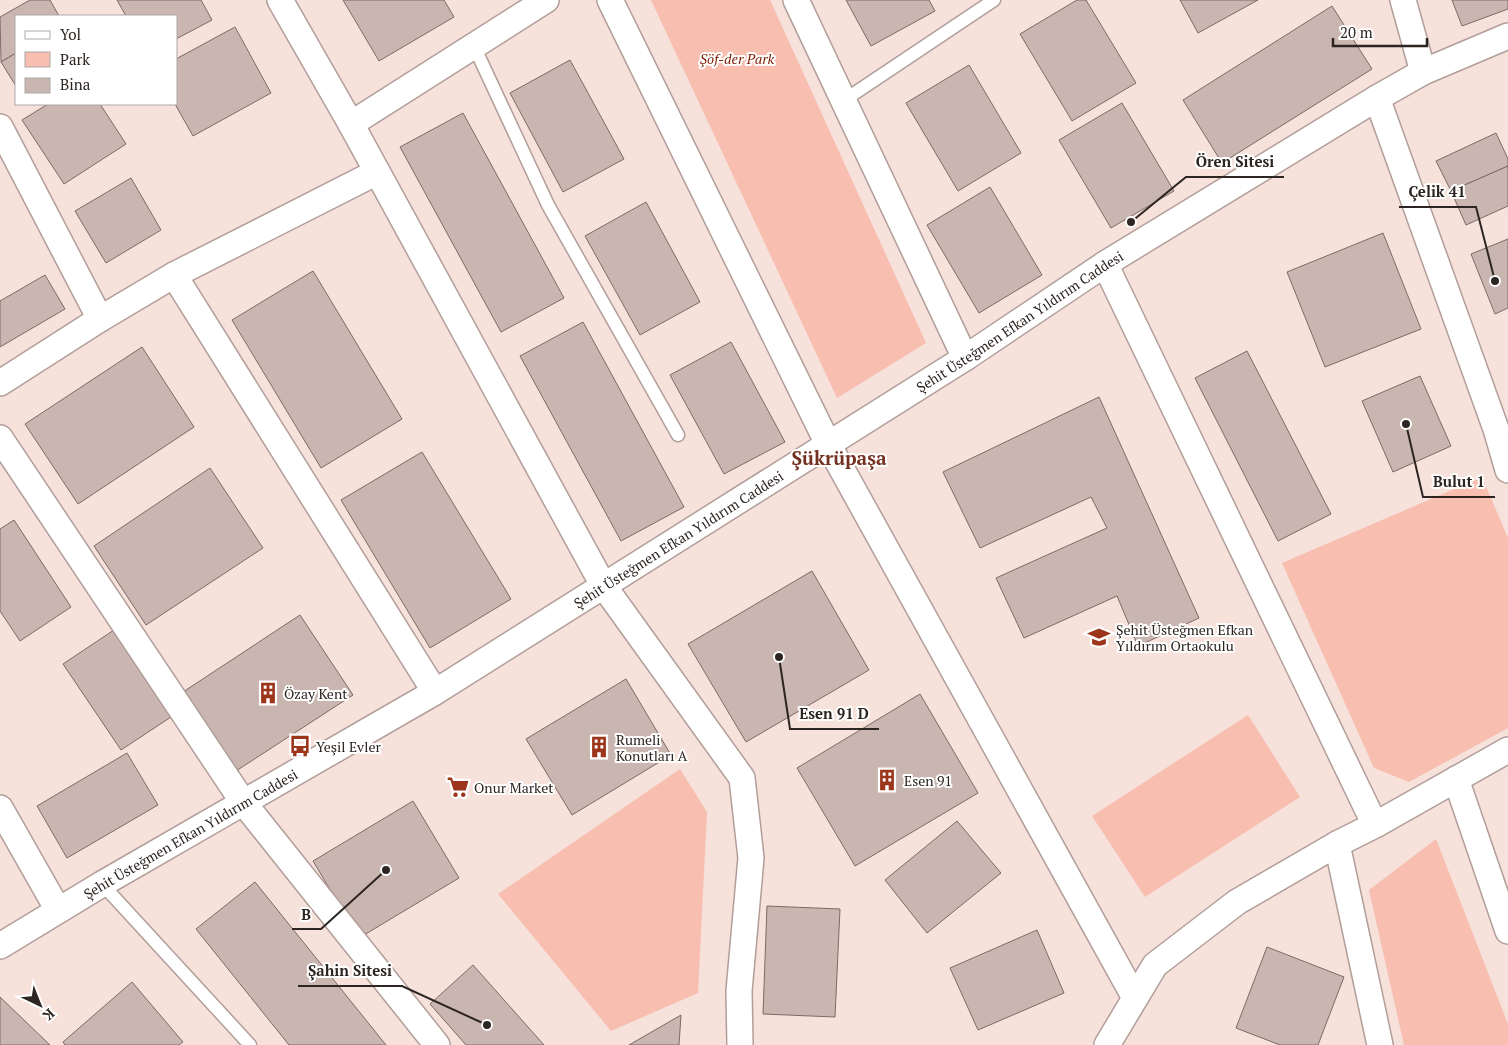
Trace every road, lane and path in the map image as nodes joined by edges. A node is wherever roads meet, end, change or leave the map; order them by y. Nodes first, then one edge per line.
1 (280, 0) edge
2 (546, 0) edge
3 (610, 0) edge
4 (796, 0) edge
5 (994, 0) edge
6 (1403, 0) edge
7 (1508, 36) edge
8 (474, 46) junction
9 (1423, 72) junction
10 (1377, 98) junction
11 (843, 101) junction
12 (351, 124) junction
13 (0, 127) edge
14 (377, 172) junction
15 (1105, 264) junction
16 (174, 275) junction
17 (100, 319) junction
18 (965, 358) junction
19 (0, 383) edge
20 (1502, 425) edge
21 (678, 436) dead end
22 (0, 438) edge
23 (828, 444) junction
24 (1508, 470) edge
25 (603, 584) junction
26 (435, 692) junction
27 (1508, 750) edge
28 (1456, 780) junction
29 (243, 802) junction
30 (0, 808) edge
31 (1375, 825) junction
32 (1337, 844) junction
33 (102, 884) junction
34 (58, 910) junction
35 (1508, 931) edge
36 (0, 946) edge
37 (1135, 998) junction
38 (250, 1045) edge
39 (437, 1045) edge
40 (740, 1045) edge
41 (1107, 1045) edge
42 (1380, 1045) edge

1 - 12 street
2 - 8 street
3 - 23 street
4 - 11 street
5 - 11 lane
6 - 9 street
7 - 9 street, Şehit Üsteğmen Efkan Yıldırım Caddesi
8 - 12 street
8 - 21 lane
9 - 10 street, Şehit Üsteğmen Efkan Yıldırım Caddesi
10 - 15 street, Şehit Üsteğmen Efkan Yıldırım Caddesi
10 - 20 street
11 - 18 street
12 - 14 street
13 - 17 street
14 - 16 street
14 - 25 street
15 - 18 street, Şehit Üsteğmen Efkan Yıldırım Caddesi
15 - 31 street
16 - 17 street
16 - 26 street
17 - 19 street
18 - 23 street, Şehit Üsteğmen Efkan Yıldırım Caddesi
20 - 24 street
22 - 29 street
23 - 25 street, Şehit Üsteğmen Efkan Yıldırım Caddesi
23 - 37 street
25 - 26 street, Şehit Üsteğmen Efkan Yıldırım Caddesi
25 - 40 street
26 - 29 street, Şehit Üsteğmen Efkan Yıldırım Caddesi
27 - 28 street
28 - 31 street
28 - 35 street
29 - 33 street, Şehit Üsteğmen Efkan Yıldırım Caddesi
29 - 39 street
30 - 34 street
31 - 32 street
32 - 37 street
32 - 42 street
33 - 34 street, Şehit Üsteğmen Efkan Yıldırım Caddesi
33 - 38 lane
34 - 36 street, Şehit Üsteğmen Efkan Yıldırım Caddesi
37 - 41 street

